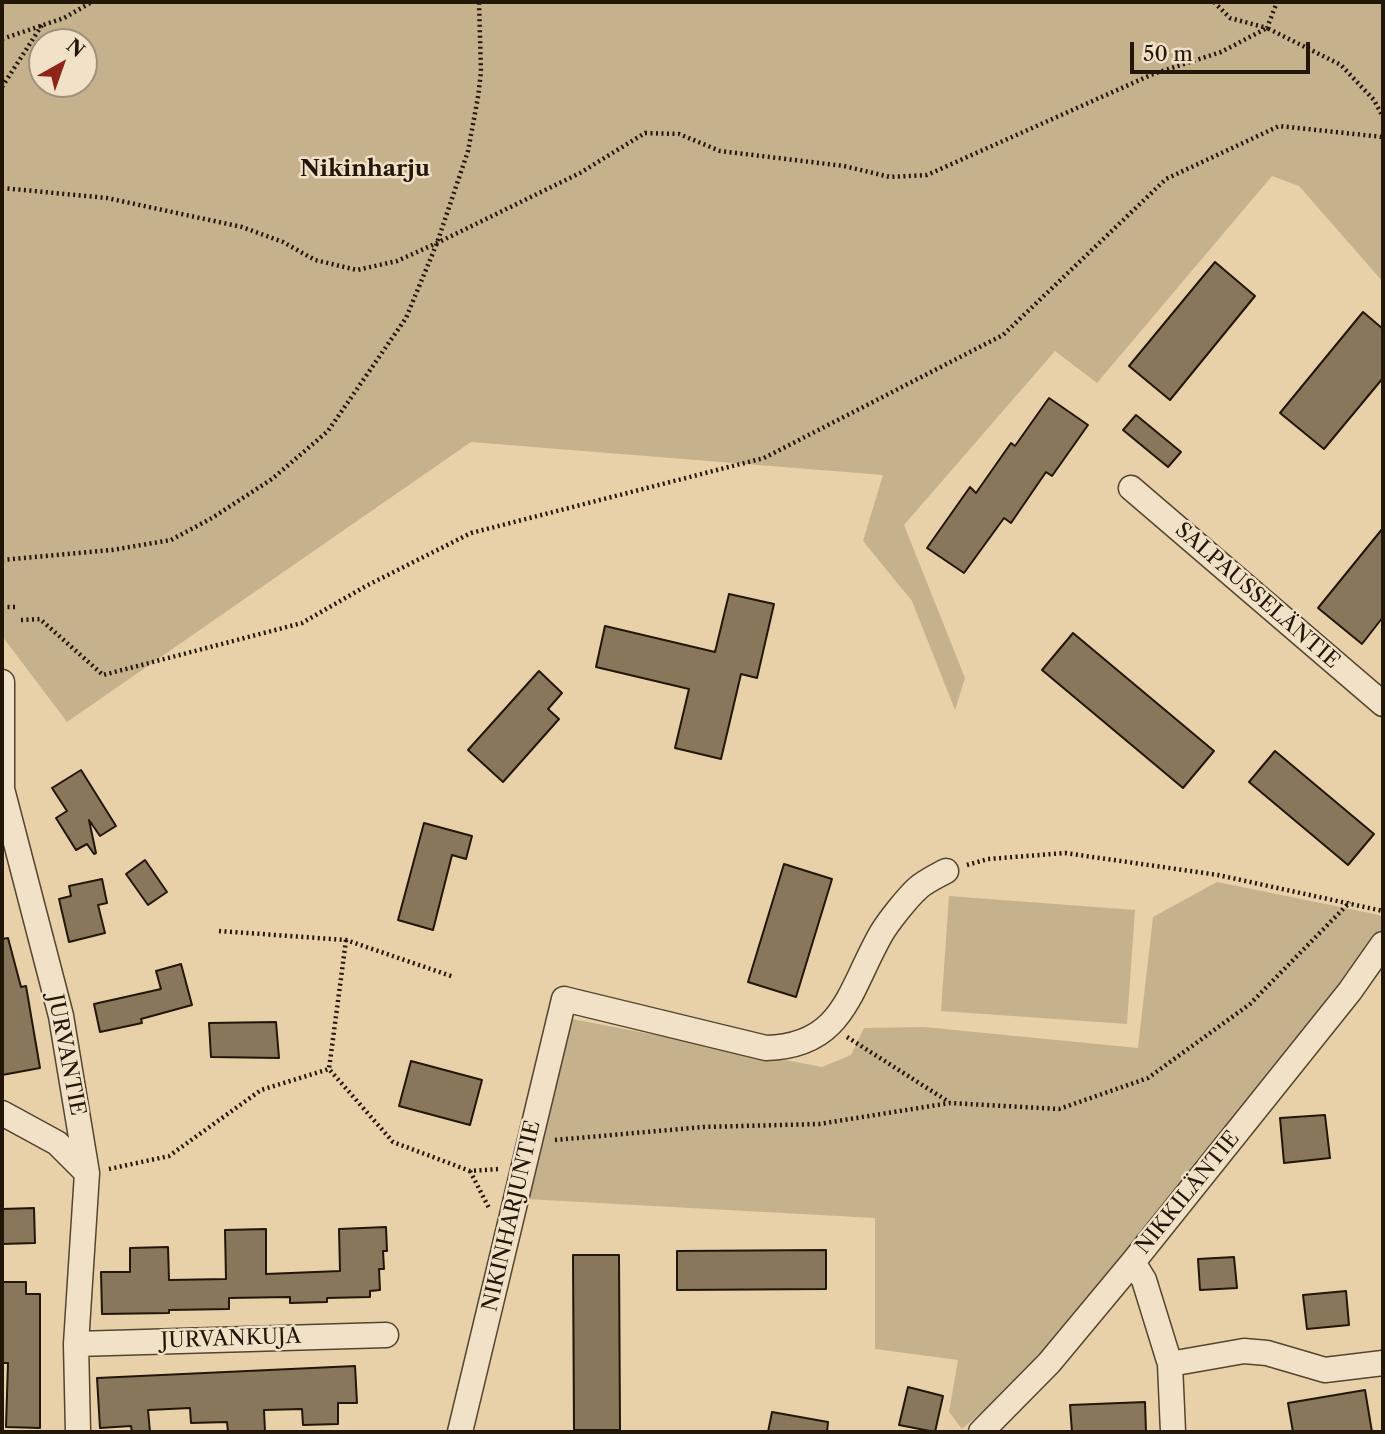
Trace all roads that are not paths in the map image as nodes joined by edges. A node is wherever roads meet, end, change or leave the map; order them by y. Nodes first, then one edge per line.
1 (1131, 488) dead end
2 (2, 682) edge
3 (1383, 704) edge
4 (946, 871) road end
5 (1383, 943) edge
6 (2, 1113) edge
7 (88, 1174) junction
8 (1133, 1262) junction
9 (386, 1335) dead end
10 (76, 1344) junction
11 (1383, 1363) edge
12 (1170, 1364) junction
13 (78, 1432) edge
14 (460, 1432) edge
15 (981, 1432) edge
16 (1173, 1432) edge

1 - 3 street, SALPAUSSELÄNTIE
2 - 7 street, JURVANTIE
4 - 14 street, NIKINHARJUNTIE
5 - 8 street, NIKKILÄNTIE
6 - 7 street
7 - 10 street, JURVANTIE
8 - 12 street
8 - 15 street, NIKKILÄNTIE
9 - 10 street, JURVANKUJA
10 - 13 street, JURVANTIE
11 - 12 street
12 - 16 street

